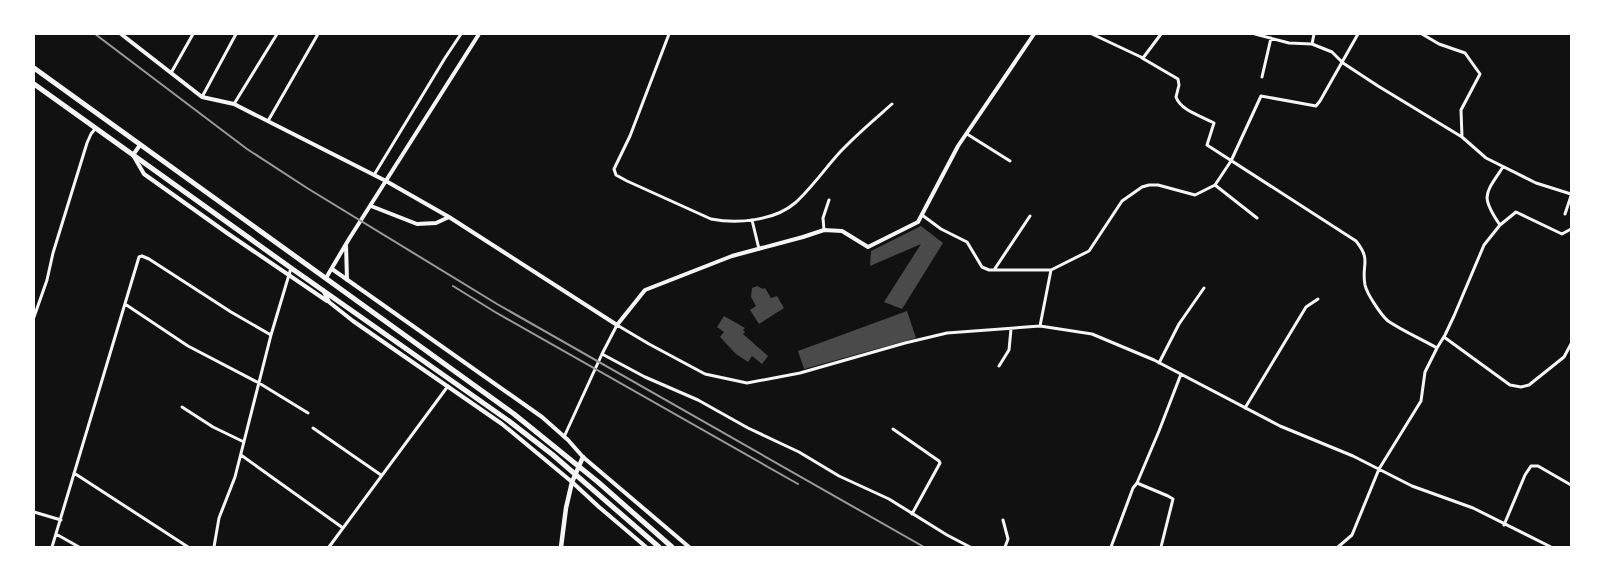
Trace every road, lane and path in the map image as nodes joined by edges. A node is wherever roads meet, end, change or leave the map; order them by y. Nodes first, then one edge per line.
1 (121, 34) edge
2 (193, 34) edge
3 (236, 34) edge
4 (277, 34) edge
5 (318, 34) edge
6 (461, 34) edge
7 (480, 34) edge
8 (669, 34) edge
9 (1034, 34) edge
10 (1092, 34) edge
11 (1160, 34) edge
12 (1255, 34) edge
13 (1314, 34) edge
14 (1358, 34) edge
15 (1422, 34) edge
16 (1271, 38) junction
17 (1312, 44) junction
18 (1142, 58) junction
19 (1343, 63) junction
20 (34, 68) edge
21 (171, 73) junction
22 (1262, 77) dead end
23 (34, 84) edge
24 (202, 97) junction
25 (234, 104) junction
26 (892, 104) dead end
27 (268, 121) junction
28 (95, 129) junction
29 (967, 134) junction
30 (1462, 137) junction
31 (140, 145) junction
32 (133, 155) junction
33 (1010, 161) dead end
34 (1231, 161) junction
35 (1503, 167) junction
36 (374, 175) junction
37 (386, 181) junction
38 (1215, 185) junction
39 (1571, 195) edge
40 (829, 200) dead end
41 (371, 206) junction
42 (1565, 214) dead end
43 (922, 215) junction
44 (1030, 216) dead end
45 (449, 217) junction
46 (1257, 218) dead end
47 (752, 220) junction
48 (1500, 224) junction
49 (1571, 229) edge
50 (824, 230) junction
51 (348, 242) junction
52 (759, 249) junction
53 (291, 268) junction
54 (332, 269) junction
55 (994, 270) junction
56 (1051, 270) junction
57 (288, 276) junction
58 (326, 278) junction
59 (347, 280) junction
60 (322, 288) junction
61 (1204, 288) dead end
62 (1318, 299) dead end
63 (329, 302) junction
64 (125, 304) junction
65 (34, 317) edge
66 (617, 324) junction
67 (1040, 326) junction
68 (1010, 329) junction
69 (272, 335) junction
70 (1444, 337) junction
71 (1571, 344) edge
72 (1436, 348) junction
73 (602, 354) junction
74 (1159, 363) junction
75 (999, 366) dead end
76 (1181, 374) junction
77 (259, 383) junction
78 (448, 386) junction
79 (182, 407) dead end
80 (1245, 408) junction
81 (308, 414) dead end
82 (313, 428) dead end
83 (893, 429) dead end
84 (564, 436) junction
85 (244, 442) junction
86 (241, 455) junction
87 (583, 457) junction
88 (1379, 469) junction
89 (74, 473) junction
90 (381, 475) junction
91 (572, 482) junction
92 (1137, 483) junction
93 (1571, 485) edge
94 (34, 512) edge
95 (912, 514) junction
96 (61, 520) junction
97 (1003, 520) dead end
98 (1504, 525) junction
99 (343, 528) junction
100 (56, 534) junction
101 (52, 547) edge
102 (79, 547) edge
103 (188, 547) edge
104 (214, 547) edge
105 (329, 547) edge
106 (561, 547) edge
107 (646, 547) edge
108 (659, 547) edge
109 (672, 547) edge
110 (689, 547) edge
111 (970, 547) edge
112 (1005, 547) edge
113 (1111, 547) edge
114 (1160, 547) edge
115 (1338, 547) edge
116 (1551, 547) edge

1 - 21 street
2 - 21 street
3 - 24 street
4 - 25 street
5 - 27 street
6 - 36 street
7 - 37 street
8 - 47 street
9 - 29 street
10 - 18 street
11 - 18 street
12 - 16 street
13 - 17 street
14 - 19 street
15 - 30 street
16 - 17 street
16 - 22 street
17 - 19 street
18 - 34 street
19 - 30 street
19 - 34 street
20 - 31 highway
21 - 24 street
23 - 28 highway
24 - 25 street
25 - 27 street
26 - 47 street
27 - 36 street
28 - 32 highway
28 - 65 street
29 - 33 street
29 - 43 street
30 - 35 street
31 - 32 street
31 - 58 highway
32 - 53 highway
32 - 57 street
34 - 38 street
34 - 72 street
35 - 39 street
35 - 48 street
36 - 37 street
37 - 41 street
37 - 45 street
38 - 46 street
38 - 56 street
39 - 42 street
40 - 50 street
41 - 45 street
41 - 51 street
43 - 50 street
43 - 55 street
44 - 55 street
45 - 66 street
47 - 52 street
48 - 49 street
48 - 70 street
50 - 52 street
51 - 54 street
51 - 59 street
52 - 66 street
53 - 57 street
53 - 60 highway
54 - 58 street
54 - 59 street
55 - 56 street
56 - 67 street
57 - 63 street
57 - 69 street
58 - 109 highway
59 - 84 street
60 - 63 street
60 - 108 highway
61 - 74 street
62 - 80 street
63 - 78 street
64 - 69 street
64 - 77 street
64 - 89 street
66 - 68 street
66 - 73 street
67 - 68 street
67 - 74 street
68 - 75 street
69 - 77 street
70 - 71 street
70 - 72 street
72 - 88 street
73 - 84 street
73 - 95 street
74 - 76 street
76 - 80 street
76 - 92 street
77 - 81 street
77 - 85 street
78 - 90 street
78 - 91 street
79 - 85 street
80 - 88 street
82 - 90 street
83 - 95 street
84 - 87 street
85 - 86 street
86 - 99 street
86 - 104 street
87 - 91 main road
87 - 110 street
88 - 98 street
88 - 115 street
89 - 96 street
89 - 103 street
90 - 99 street
91 - 106 main road
91 - 107 street
92 - 113 street
92 - 114 street
93 - 98 street
94 - 96 street
95 - 111 street
96 - 100 street
97 - 112 street
98 - 116 street
99 - 105 street
100 - 101 street
100 - 102 street

